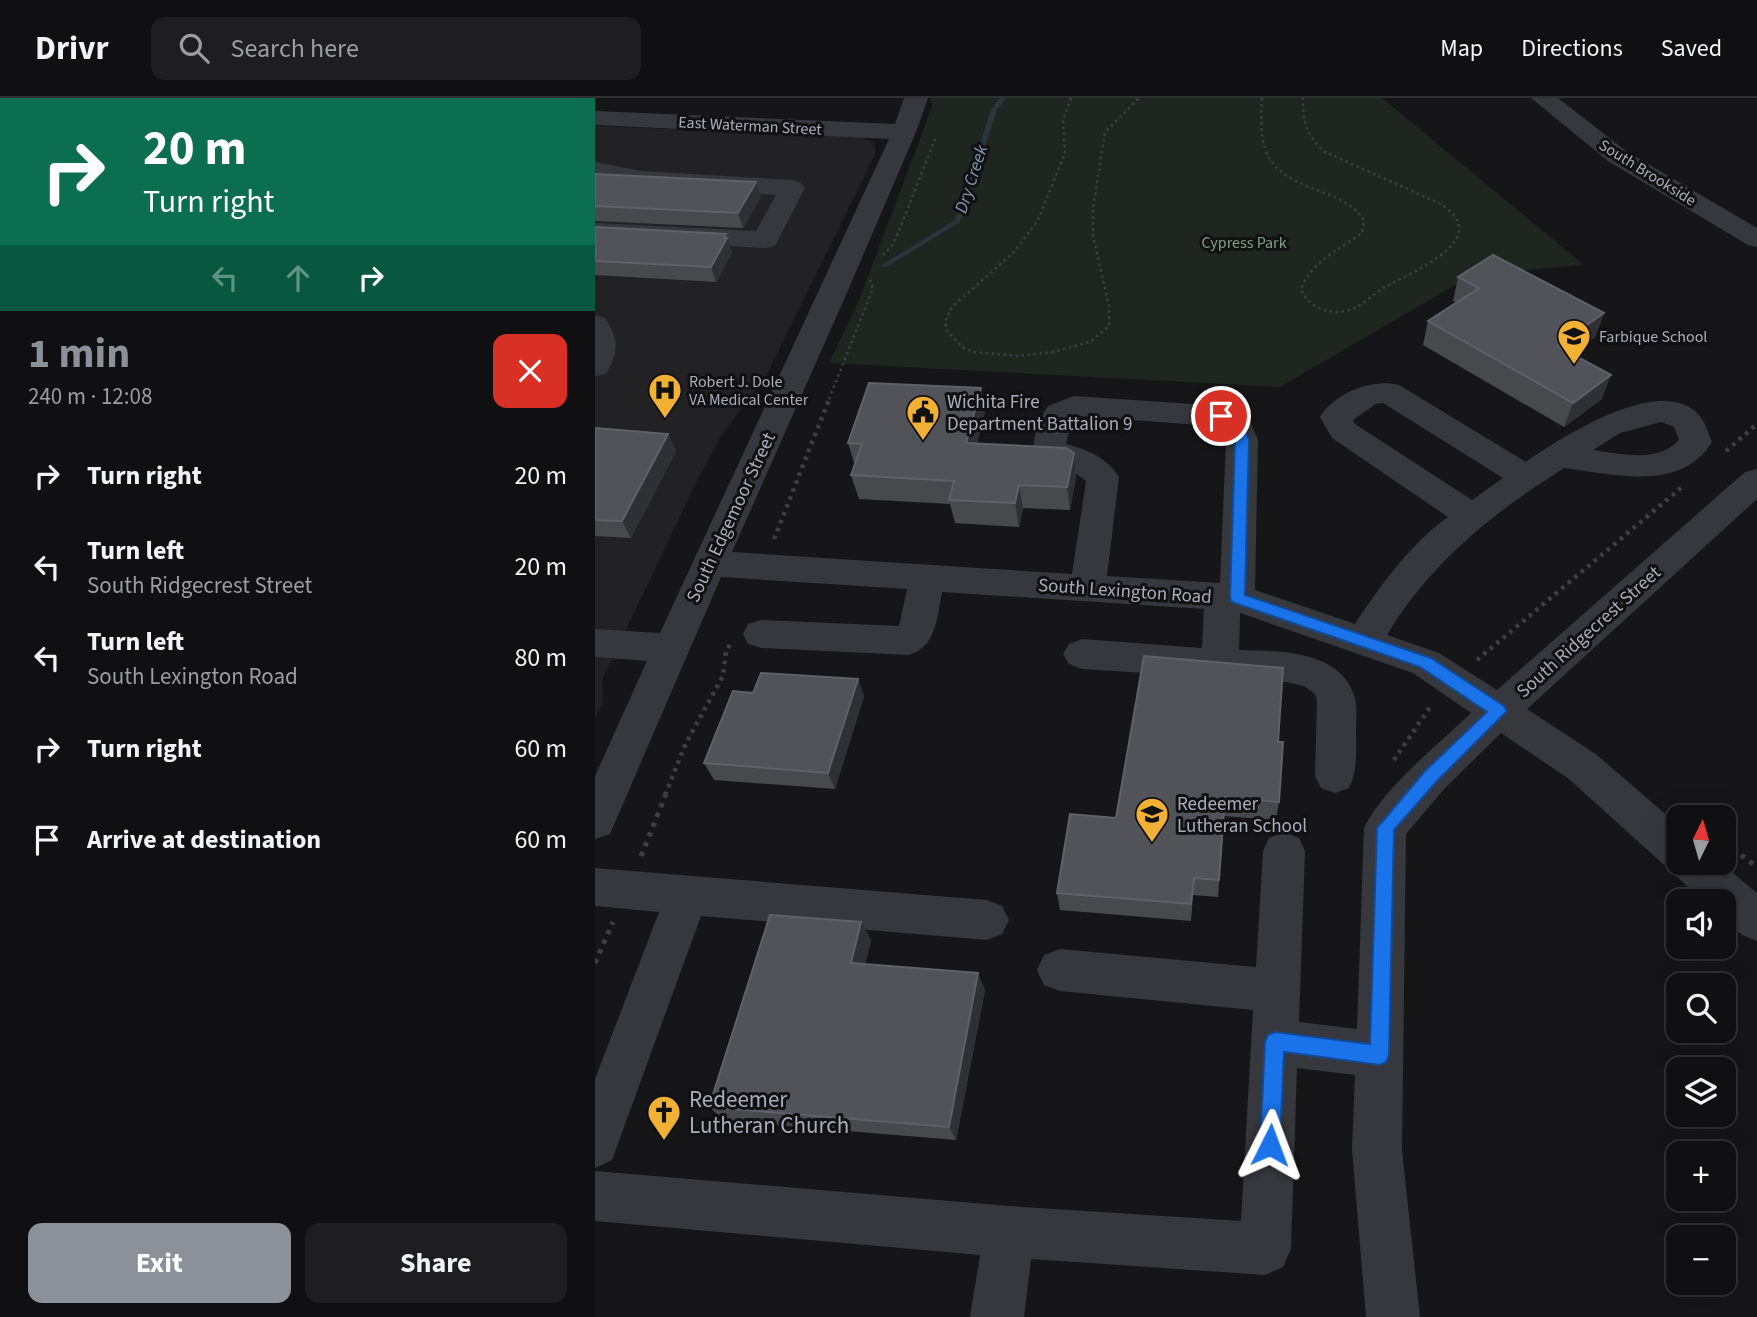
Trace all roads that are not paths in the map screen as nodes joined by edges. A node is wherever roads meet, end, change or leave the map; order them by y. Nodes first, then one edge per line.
1 (609, 98) edge
2 (916, 98) edge
3 (1543, 98) edge
4 (595, 117) edge
5 (904, 132) junction
6 (595, 170) edge
7 (595, 231) edge
8 (1757, 239) edge
9 (595, 324) edge
10 (595, 367) edge
11 (1560, 456) dead end
12 (1527, 478) junction
13 (1752, 492) edge
14 (1472, 517) junction
15 (709, 563) junction
16 (928, 576) junction
17 (1088, 588) junction
18 (1230, 597) junction
19 (761, 634) dead end
20 (1364, 642) junction
21 (595, 643) edge
22 (671, 648) junction
23 (1081, 654) dead end
24 (1220, 664) junction
25 (1499, 711) junction
26 (1335, 776) dead end
27 (595, 821) edge
28 (1666, 840) edge
29 (1284, 852) dead end
30 (1705, 875) edge
31 (595, 887) edge
32 (687, 895) junction
33 (987, 920) dead end
34 (1757, 921) edge
35 (1061, 970) dead end
36 (1277, 991) junction
37 (1275, 1042) junction
38 (1380, 1055) junction
39 (595, 1143) edge
40 (595, 1196) edge
41 (1009, 1232) junction
42 (997, 1317) edge
43 (1393, 1317) edge

1 - 4 street
2 - 5 street, South Edgemoor Street
3 - 8 street, South Brookside
4 - 5 street, East Waterman Street
5 - 15 street, South Edgemoor Street
6 - 7 street
9 - 10 street
11 - 12 street
12 - 14 street
12 - 14 street
13 - 25 street, South Ridgecrest Street
14 - 20 street
15 - 16 street, South Lexington Road
15 - 22 street, South Edgemoor Street
16 - 17 street, South Lexington Road
16 - 19 street
17 - 18 street, South Lexington Road
17 - 18 street
18 - 20 street, South Lexington Road
18 - 24 street
20 - 25 street, South Lexington Road
21 - 22 street
22 - 27 street, South Edgemoor Street
23 - 24 street
24 - 26 street
25 - 28 street, South Lexington Road
25 - 38 street, South Ridgecrest Street
29 - 36 street
30 - 34 street
31 - 32 street
32 - 33 street
32 - 39 street
35 - 36 street
36 - 37 street
37 - 38 street
37 - 41 street
38 - 43 street, South Ridgecrest Street
40 - 41 street
41 - 42 street

